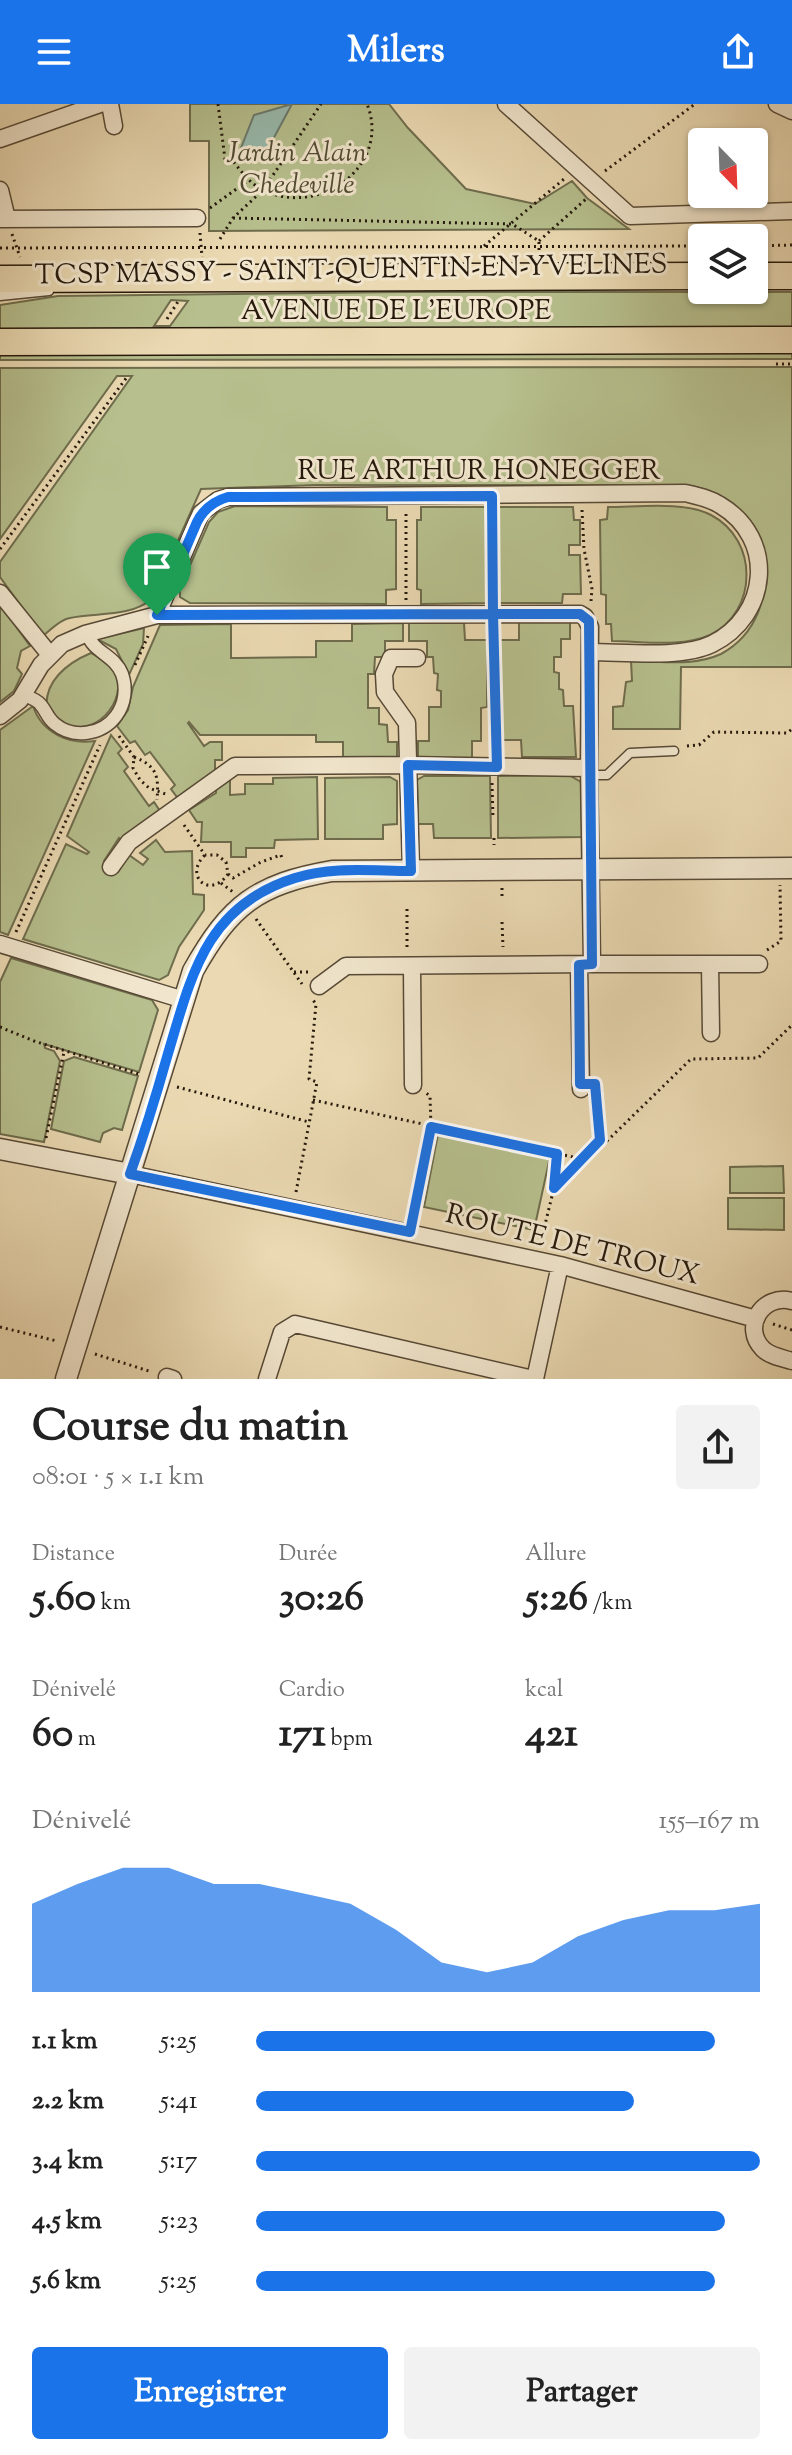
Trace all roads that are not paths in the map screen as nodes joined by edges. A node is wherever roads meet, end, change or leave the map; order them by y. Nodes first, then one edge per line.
1 (100, 104) edge
2 (110, 104) edge
3 (506, 104) edge
4 (777, 104) edge
5 (792, 111) edge
6 (114, 126) dead end
7 (0, 139) edge
8 (0, 190) edge
9 (792, 211) edge
10 (197, 218) road end
11 (3, 219) edge
12 (688, 276) edge
13 (768, 276) edge
14 (792, 276) edge
15 (0, 279) edge
16 (688, 286) edge
17 (768, 286) edge
18 (792, 286) edge
19 (67, 289) dead end
20 (54, 291) dead end
21 (0, 296) edge
22 (792, 340) edge
23 (0, 342) edge
24 (0, 593) edge
25 (157, 615) junction
26 (87, 633) junction
27 (590, 652) junction
28 (50, 655) junction
29 (417, 658) dead end
30 (24, 695) junction
31 (0, 716) edge
32 (674, 751) road end
33 (408, 765) junction
34 (589, 772) junction
35 (111, 867) dead end
36 (591, 869) junction
37 (786, 869) edge
38 (411, 871) junction
39 (7, 941) edge
40 (585, 964) junction
41 (710, 964) junction
42 (759, 964) road end
43 (410, 966) junction
44 (319, 986) dead end
45 (184, 1000) junction
46 (711, 1033) dead end
47 (413, 1085) road end
48 (580, 1086) road end
49 (0, 1149) edge
50 (130, 1174) junction
51 (560, 1265) junction
52 (792, 1301) edge
53 (756, 1319) junction
54 (792, 1361) edge
55 (66, 1379) edge
56 (267, 1379) edge
57 (534, 1379) edge

1 - 7 street
2 - 6 street
3 - 9 street
4 - 5 street
8 - 11 street
10 - 11 street
12 - 15 main road, AVENUE DE L'EUROPE
13 - 14 main road
16 - 19 lane, TCSP MASSY - SAINT-QUENTIN-EN-YVELINES
17 - 18 lane
20 - 21 lane, TCSP MASSY - SAINT-QUENTIN-EN-YVELINES
22 - 23 main road, AVENUE DE L'EUROPE
24 - 28 street
25 - 26 street
25 - 27 street
25 - 27 street, RUE ARTHUR HONEGGER
26 - 28 street
26 - 30 street
27 - 34 street
28 - 30 street
29 - 33 street
30 - 31 street
32 - 34 lane
33 - 34 street
33 - 35 street
33 - 38 street
34 - 36 street
36 - 37 street
36 - 38 street
36 - 40 street
38 - 45 street
39 - 45 street
40 - 41 street
40 - 43 street
40 - 48 street
41 - 42 street
41 - 46 street
43 - 44 street
43 - 47 street
45 - 50 street
49 - 50 street, ROUTE DE TROUX
50 - 51 street, ROUTE DE TROUX
50 - 55 street
51 - 53 street, ROUTE DE TROUX
51 - 57 street
52 - 53 street
53 - 54 street
56 - 57 street

